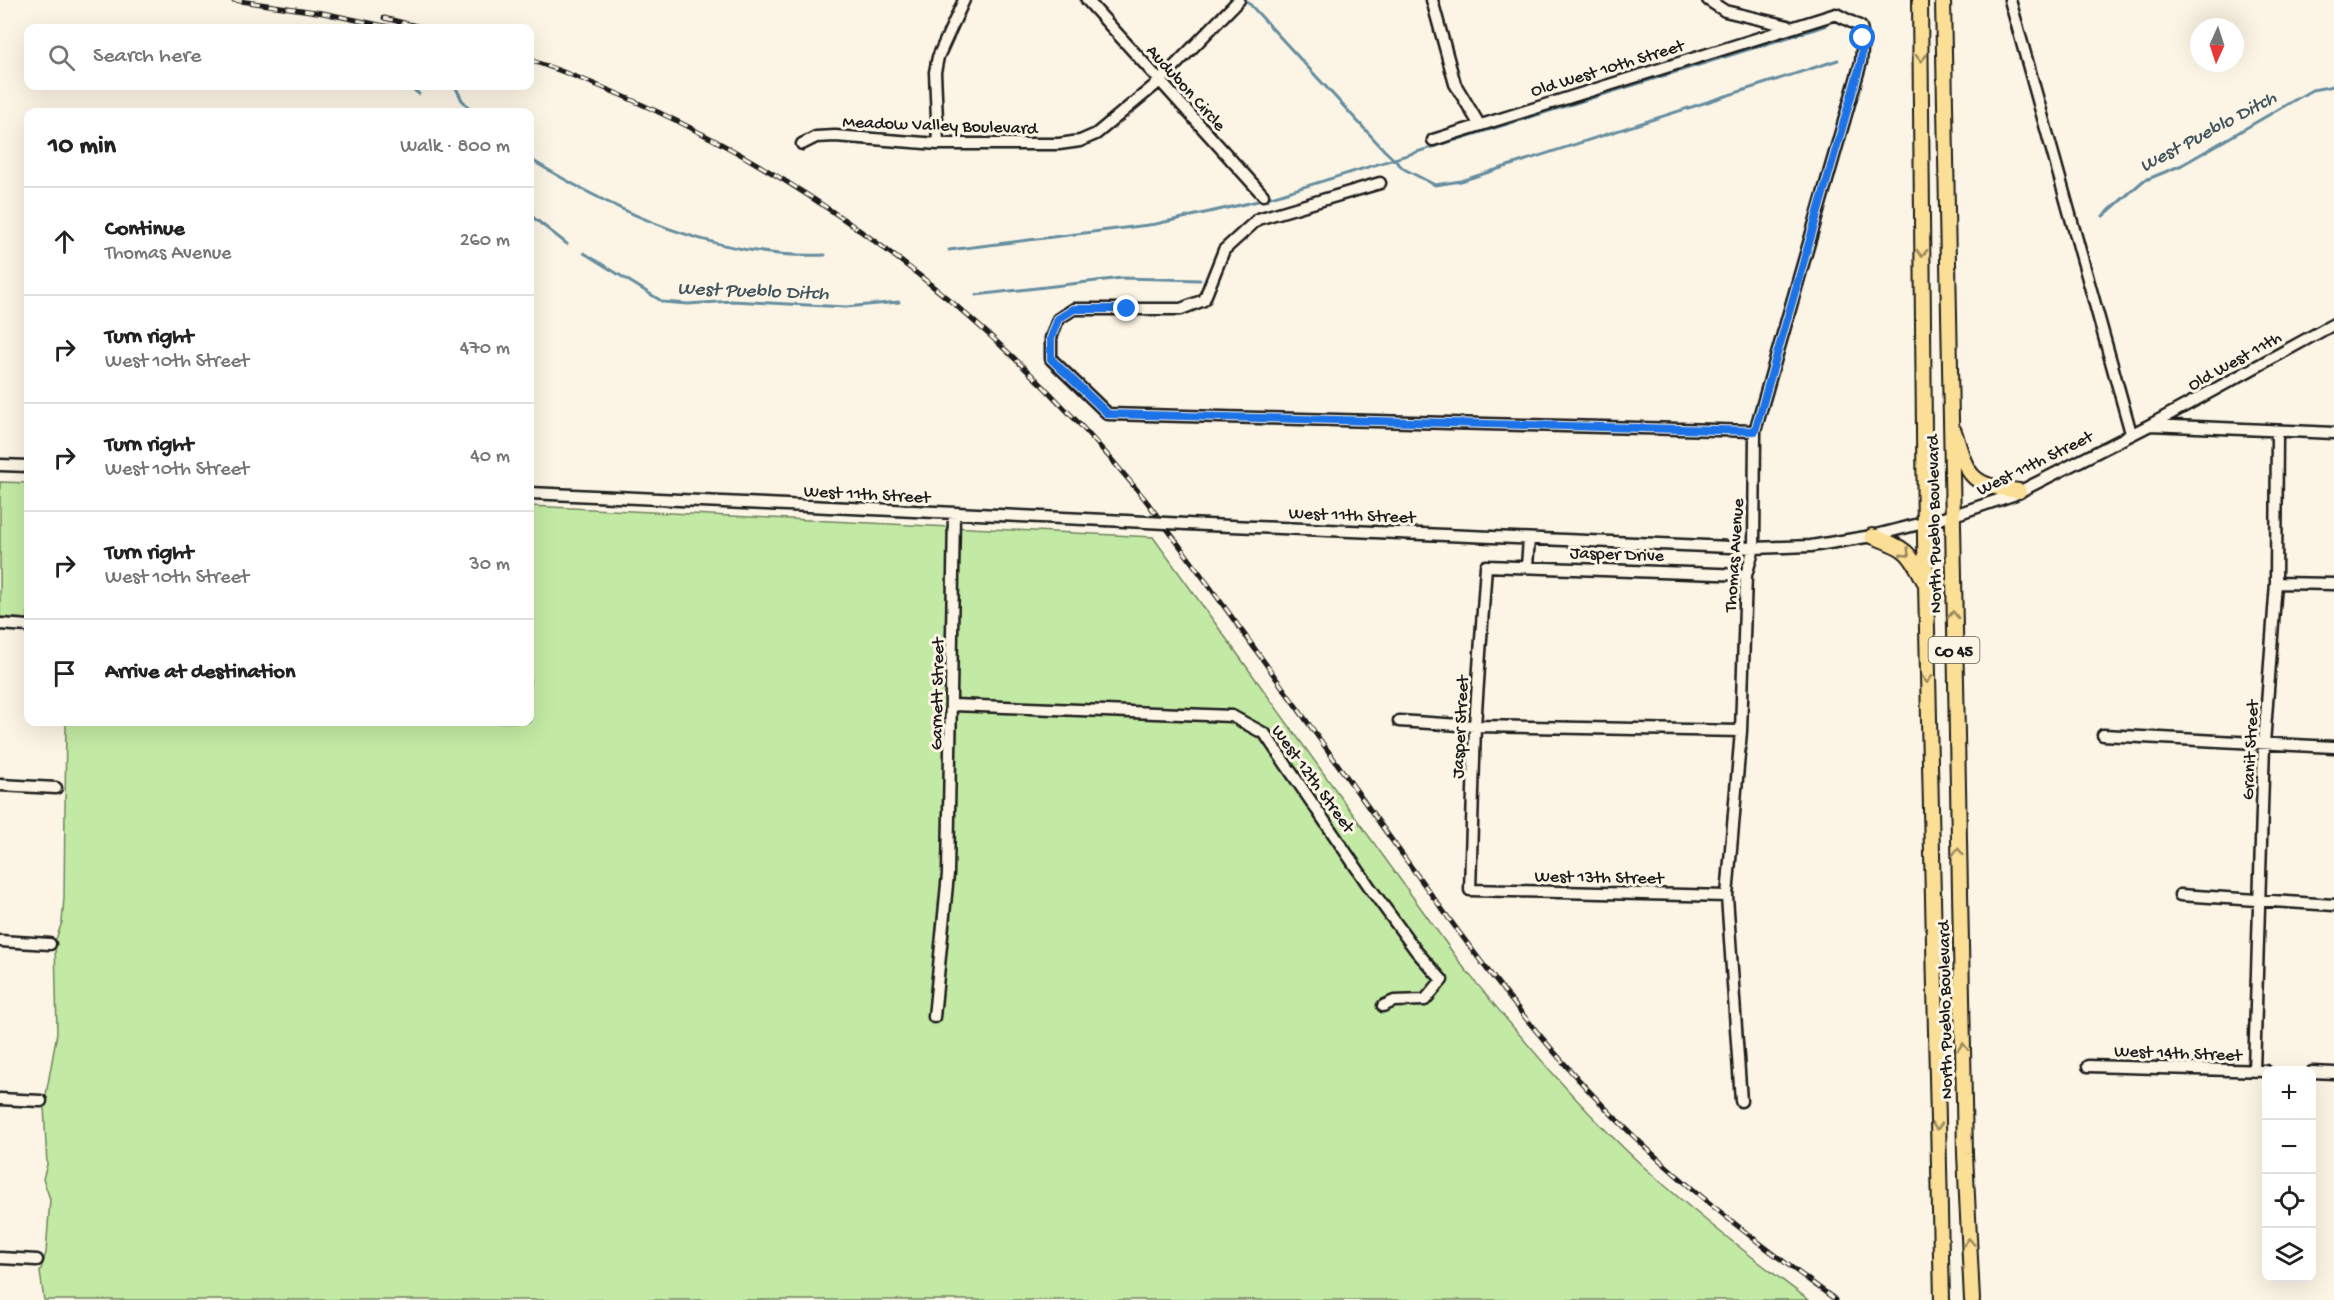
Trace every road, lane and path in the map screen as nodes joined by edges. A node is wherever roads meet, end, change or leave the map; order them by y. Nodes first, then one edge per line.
1 (964, 0) edge
2 (1088, 0) edge
3 (1432, 0) edge
4 (1708, 0) edge
5 (1920, 0) edge
6 (1943, 0) edge
7 (2010, 0) edge
8 (1238, 1) edge
9 (1792, 26) junction
10 (1160, 81) junction
11 (1479, 124) junction
12 (1433, 140) dead end
13 (802, 144) dead end
14 (938, 144) junction
15 (1380, 183) dead end
16 (1263, 195) dead end
17 (2334, 324) edge
18 (1949, 418) junction
19 (2150, 425) junction
20 (1755, 431) junction
21 (2277, 431) junction
22 (2130, 433) junction
23 (2334, 433) edge
24 (0, 465) edge
25 (24, 466) edge
26 (2019, 491) junction
27 (534, 493) edge
28 (954, 514) junction
29 (1951, 516) junction
30 (1924, 522) junction
31 (1872, 536) junction
32 (1529, 539) junction
33 (1754, 548) junction
34 (1486, 566) joint
35 (1527, 566) junction
36 (1746, 575) junction
37 (2276, 583) junction
38 (2334, 584) edge
39 (1926, 585) junction
40 (0, 624) edge
41 (24, 626) edge
42 (953, 705) junction
43 (1399, 721) dead end
44 (1475, 726) junction
45 (1741, 731) junction
46 (2103, 735) dead end
47 (2264, 744) junction
48 (2334, 747) edge
49 (0, 785) edge
50 (56, 788) dead end
51 (1470, 890) joint
52 (2180, 895) dead end
53 (1727, 896) junction
54 (2259, 902) junction
55 (2334, 905) edge
56 (0, 941) edge
57 (51, 944) dead end
58 (1383, 1006) dead end
59 (934, 1017) dead end
60 (2088, 1066) dead end
61 (2254, 1071) junction
62 (2262, 1071) edge
63 (2316, 1072) edge
64 (2334, 1073) edge
65 (0, 1099) edge
66 (41, 1101) dead end
67 (1741, 1101) dead end
68 (0, 1258) edge
69 (37, 1260) dead end
70 (1942, 1300) edge
71 (1972, 1300) edge

1 - 14 street
2 - 10 street, Audubon Circle
3 - 11 street
4 - 9 street
5 -> 30 main road, North Pueblo Boulevard / CO 45
6 - 18 main road, North Pueblo Boulevard / CO 45
7 - 22 street
8 - 10 street, Meadow Valley Boulevard
9 - 11 street, Old West 10th Street
9 - 20 street, Thomas Avenue
10 - 14 street, Meadow Valley Boulevard
10 - 16 street, Audubon Circle
11 - 12 street, Old West 10th Street
13 - 14 street, Meadow Valley Boulevard
15 - 20 street
17 - 19 street, Old West 11th
18 - 26 main road
18 - 29 main road, North Pueblo Boulevard / CO 45
19 - 21 street
19 - 22 street, West 11th Street
20 - 33 street, Thomas Avenue
21 - 23 street
21 - 37 street, Granit Street
22 - 26 street, West 11th Street
24 - 25 street
26 - 29 street, West 11th Street
27 - 28 street, West 11th Street
28 - 32 street, West 11th Street, bridge
28 - 42 street, Garnett Street
29 - 30 street, West 11th Street
71 -> 29 main road, North Pueblo Boulevard / CO 45
30 - 31 street, West 11th Street
30 - 39 main road, North Pueblo Boulevard / CO 45
31 - 33 street, West 11th Street
31 -> 39 main road
32 - 33 street, West 11th Street
32 - 35 street
33 - 36 street, Thomas Avenue
34 - 35 street, Jasper Drive
34 - 44 street, Jasper Street
35 - 36 street, Jasper Drive
36 - 45 street, Thomas Avenue
37 - 38 street
37 - 47 street, Granit Street
39 -> 70 main road, North Pueblo Boulevard / CO 45
40 - 41 street
42 - 58 street, West 12th Street
42 - 59 street, Garnett Street
43 - 44 street
44 - 45 street
44 - 51 street, Jasper Street
45 - 53 street, Thomas Avenue
46 - 47 street
47 - 48 street
47 - 54 street, Granit Street
49 - 50 street
51 - 53 street, West 13th Street
52 - 54 street
53 - 67 street, Thomas Avenue
54 - 55 street
54 - 61 street, Granit Street
56 - 57 street
60 - 61 street, West 14th Street
61 - 62 street, West 14th Street
63 - 64 street
65 - 66 street
68 - 69 street

